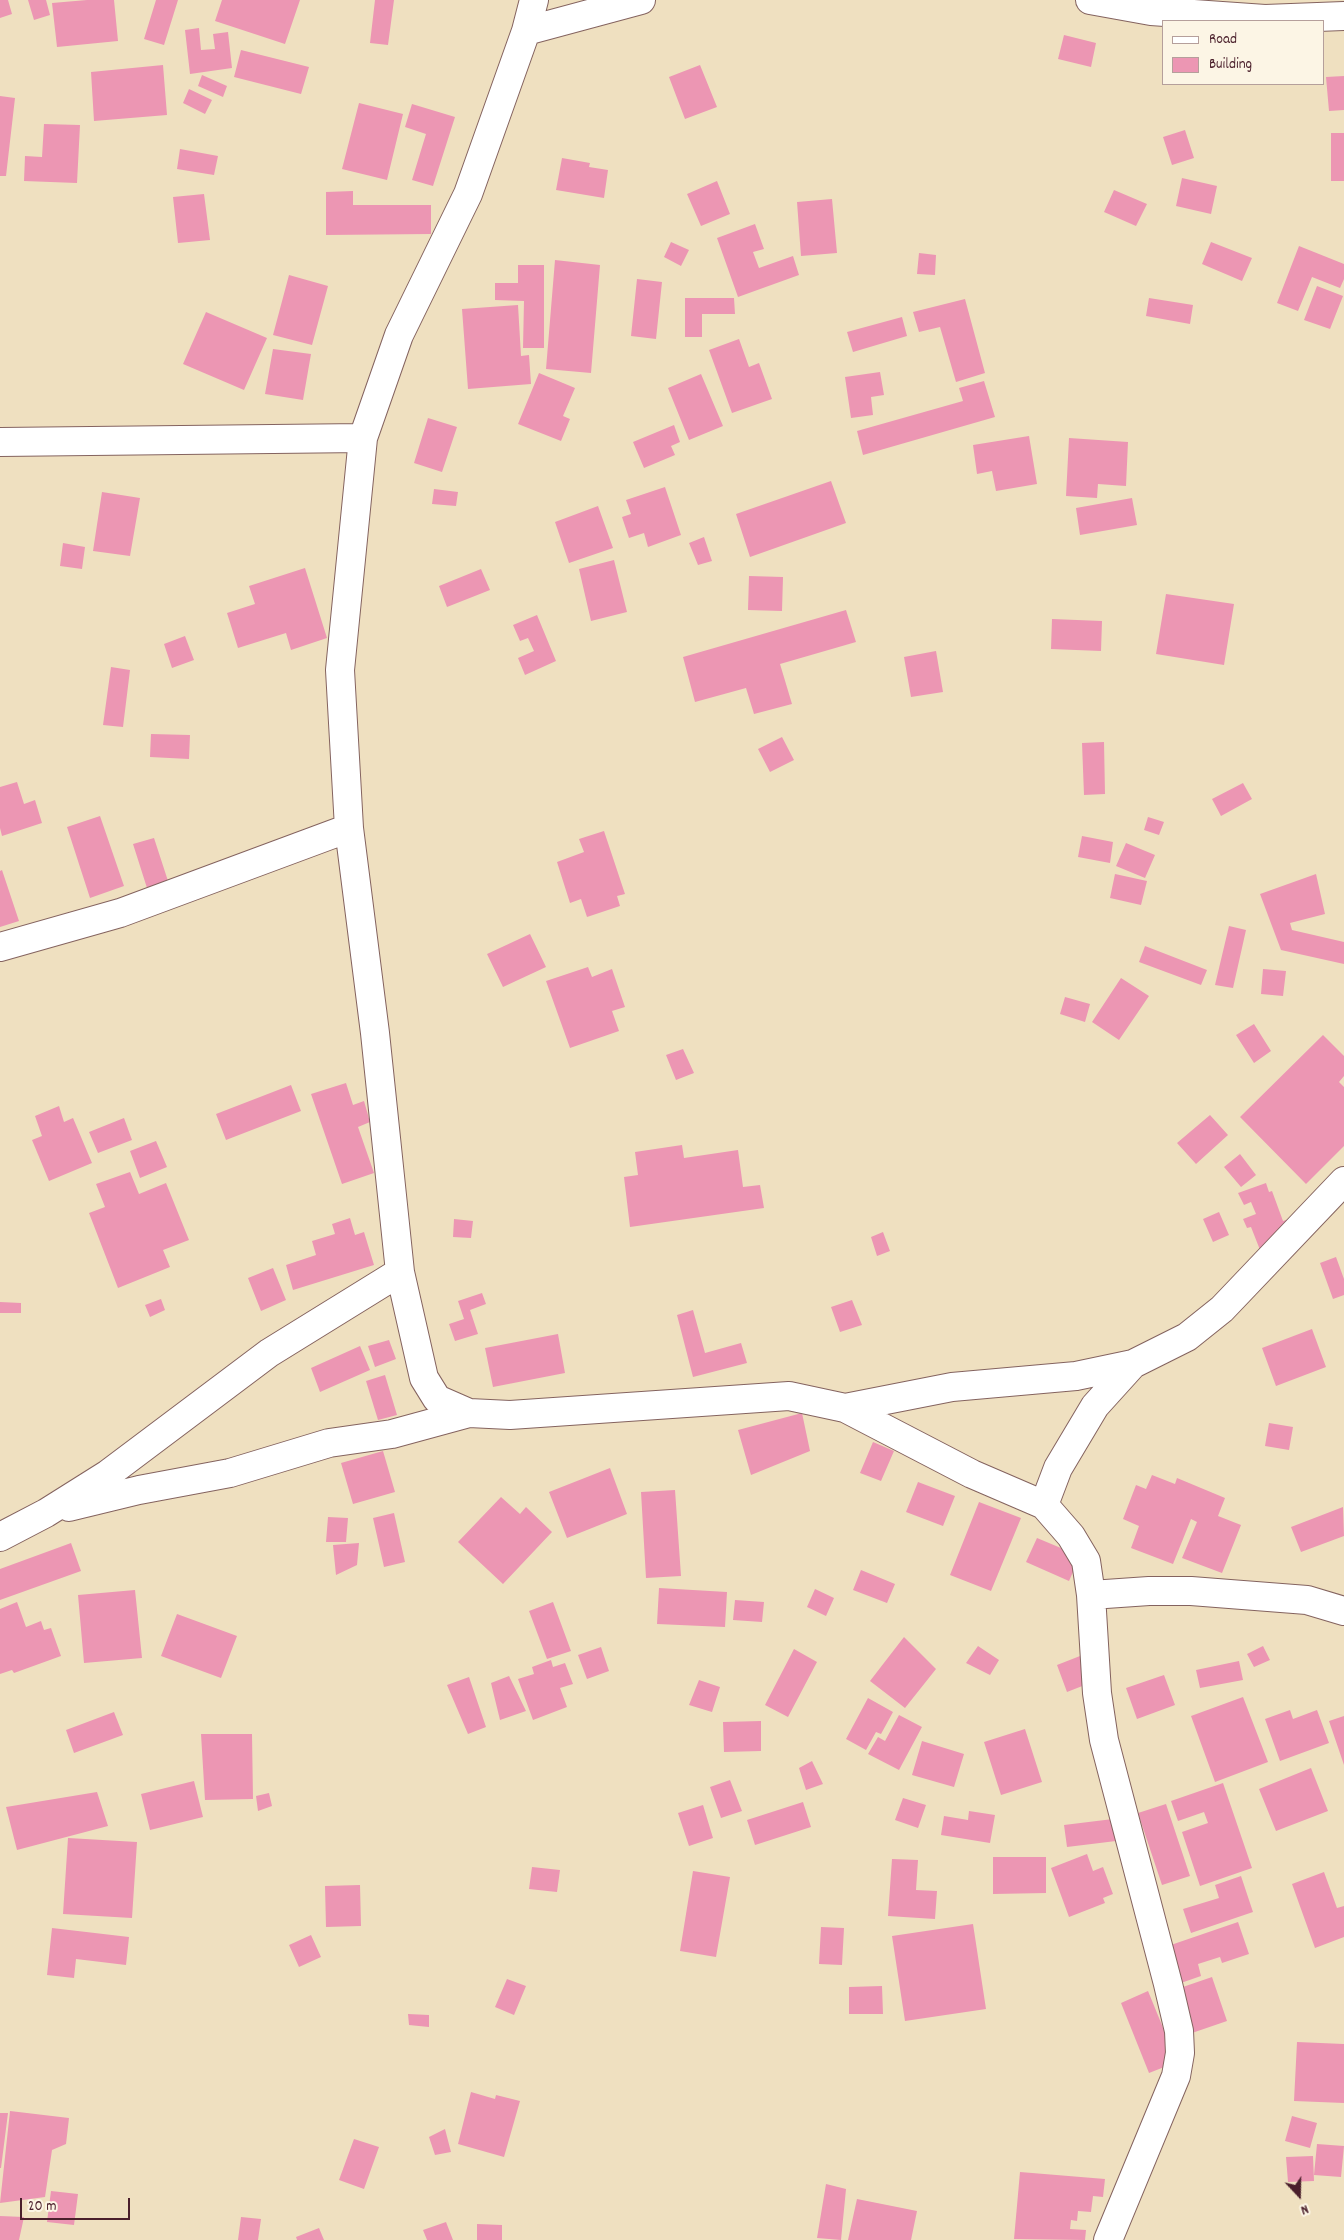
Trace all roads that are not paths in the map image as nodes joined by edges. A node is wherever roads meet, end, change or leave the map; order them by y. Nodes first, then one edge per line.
1 (534, 0) edge
2 (641, 0) edge
3 (1090, 0) edge
4 (1344, 16) edge
5 (526, 31) junction
6 (363, 438) junction
7 (0, 442) edge
8 (349, 828) junction
9 (0, 947) edge
10 (1344, 1181) edge
11 (400, 1272) junction
12 (1133, 1364) junction
13 (845, 1408) junction
14 (469, 1413) junction
15 (1044, 1505) junction
16 (46, 1513) junction
17 (0, 1537) edge
18 (1092, 1595) junction
19 (1344, 1611) edge
20 (1108, 2240) edge

1 - 5 street
2 - 5 street
3 - 4 street
5 - 6 street
6 - 7 street
6 - 8 street
8 - 9 street
8 - 11 street
10 - 12 street
11 - 14 street
11 - 16 street
12 - 13 street
12 - 15 street
13 - 14 street
13 - 15 street
14 - 16 street
15 - 18 street
16 - 17 street
18 - 19 street
18 - 20 street

